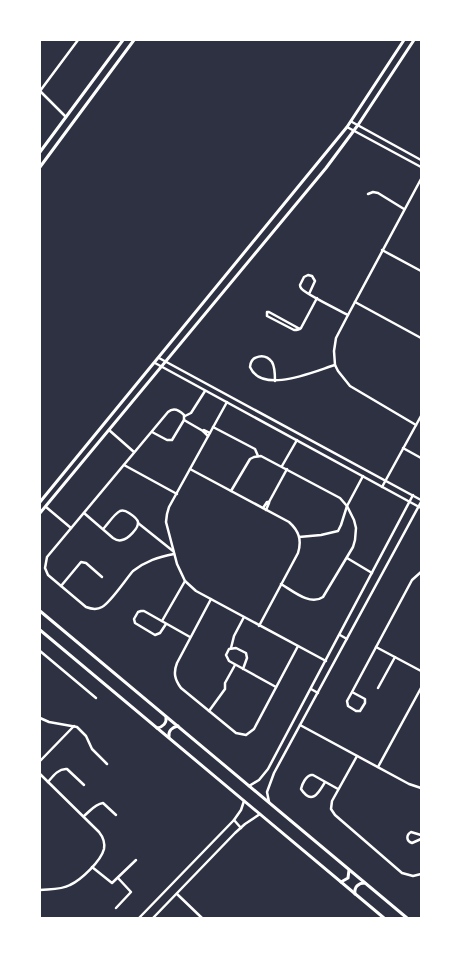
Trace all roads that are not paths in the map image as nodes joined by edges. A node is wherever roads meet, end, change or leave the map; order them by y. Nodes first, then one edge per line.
1 (78, 40) edge
2 (123, 40) edge
3 (134, 40) edge
4 (404, 40) edge
5 (414, 40) edge
6 (40, 91) edge
7 (66, 117) junction
8 (352, 122) junction
9 (358, 125) junction
10 (347, 128) junction
11 (354, 131) junction
12 (40, 152) edge
13 (421, 160) edge
14 (40, 167) edge
15 (421, 167) edge
16 (421, 179) edge
17 (368, 194) dead end
18 (404, 209) junction
19 (382, 250) junction
20 (421, 271) edge
21 (309, 294) junction
22 (317, 298) junction
23 (355, 302) junction
24 (348, 315) junction
25 (300, 329) junction
26 (421, 338) edge
27 (159, 358) junction
28 (166, 361) junction
29 (155, 363) junction
30 (335, 365) junction
31 (162, 366) junction
32 (275, 381) junction
33 (205, 391) junction
34 (227, 402) junction
35 (185, 416) junction
36 (421, 416) edge
37 (184, 420) junction
38 (416, 425) junction
39 (213, 427) junction
40 (109, 430) junction
41 (152, 432) junction
42 (209, 434) junction
43 (297, 440) junction
44 (403, 448) junction
45 (134, 452) junction
46 (258, 456) junction
47 (421, 458) edge
48 (124, 465) junction
49 (282, 466) junction
50 (190, 469) junction
51 (287, 469) junction
52 (363, 476) junction
53 (386, 480) junction
54 (382, 487) junction
55 (231, 491) junction
56 (176, 494) junction
57 (413, 496) junction
58 (421, 501) edge
59 (40, 502) edge
60 (410, 502) junction
61 (347, 506) junction
62 (46, 507) junction
63 (420, 507) edge
64 (265, 509) junction
65 (84, 513) junction
66 (40, 514) edge
67 (138, 522) junction
68 (72, 528) junction
69 (103, 530) junction
70 (299, 538) junction
71 (174, 553) junction
72 (347, 558) junction
73 (421, 572) edge
74 (372, 573) junction
75 (102, 577) dead end
76 (184, 581) junction
77 (281, 584) junction
78 (61, 586) junction
79 (211, 599) junction
80 (40, 611) edge
81 (244, 617) junction
82 (162, 621) junction
83 (166, 624) junction
84 (259, 626) junction
85 (40, 630) edge
86 (340, 635) junction
87 (190, 637) junction
88 (347, 639) junction
89 (298, 646) junction
90 (376, 647) junction
91 (232, 648) junction
92 (40, 651) edge
93 (395, 657) junction
94 (326, 662) junction
95 (235, 665) junction
96 (243, 669) junction
97 (421, 672) edge
98 (276, 687) junction
99 (378, 688) dead end
100 (421, 688) edge
101 (311, 689) junction
102 (352, 692) junction
103 (318, 693) junction
104 (96, 698) dead end
105 (209, 711) junction
106 (166, 716) junction
107 (40, 718) edge
108 (300, 725) junction
109 (74, 726) junction
110 (178, 726) junction
111 (157, 728) junction
112 (170, 739) junction
113 (357, 756) junction
114 (40, 761) edge
115 (107, 764) dead end
116 (378, 767) junction
117 (40, 774) edge
118 (48, 782) junction
119 (325, 782) junction
120 (84, 785) dead end
121 (249, 786) junction
122 (421, 788) edge
123 (338, 789) junction
124 (244, 801) junction
125 (269, 803) junction
126 (260, 814) junction
127 (116, 815) dead end
128 (84, 816) junction
129 (234, 820) junction
130 (241, 828) junction
131 (421, 835) edge
132 (421, 839) edge
133 (136, 860) dead end
134 (92, 867) junction
135 (349, 870) junction
136 (421, 874) edge
137 (118, 878) junction
138 (341, 882) junction
139 (365, 883) junction
140 (40, 890) edge
141 (177, 894) junction
142 (355, 894) junction
143 (116, 908) dead end
144 (140, 918) edge
145 (153, 918) edge
146 (202, 918) edge
147 (384, 918) edge
148 (407, 918) edge

1 - 6 street
2 - 7 street
3 - 14 street
4 - 8 street
5 - 9 street
6 - 7 street
7 - 12 street
8 - 9 street
8 - 10 street
9 - 11 street
9 - 13 street
10 - 11 street
10 - 27 street
11 - 15 street
11 - 28 street
16 - 18 street
17 - 18 street
18 - 19 street
19 - 20 street
19 - 23 street
21 - 21 street
21 - 22 street
22 - 24 street
22 - 25 street
23 - 24 street
23 - 26 street
24 - 30 street
25 - 25 street
27 - 28 street
27 - 29 street
28 - 31 street
28 - 53 street
29 - 31 street
29 - 59 street
30 - 32 street
30 - 38 street
31 - 33 street
31 - 40 street
32 - 32 street
33 - 34 street
33 - 35 street
34 - 39 street
34 - 43 street
35 - 37 street
35 - 41 street
36 - 38 street
37 - 41 street
37 - 42 street
38 - 44 street
39 - 42 street
39 - 46 street
40 - 45 street
40 - 62 street
41 - 45 street
42 - 50 street
43 - 49 street
43 - 52 street
44 - 47 street
44 - 53 street
45 - 48 street
46 - 49 street
46 - 55 street
48 - 56 street
48 - 65 street
49 - 51 street
50 - 55 street
50 - 56 street
51 - 61 street
51 - 64 street
52 - 54 street
52 - 61 street
53 - 54 street
53 - 57 street
54 - 60 street
55 - 64 street
56 - 71 street
57 - 58 street
57 - 60 street
58 - 63 street
60 - 63 street
60 - 74 street
61 - 70 street
61 - 72 street
62 - 66 street
62 - 68 street
63 - 88 street
64 - 70 street
65 - 68 street
65 - 69 street
67 - 69 street
67 - 69 street
67 - 71 street
68 - 78 street
70 - 77 street
71 - 76 street
71 - 78 street
72 - 74 street
72 - 77 street
73 - 90 street
74 - 86 street
75 - 78 street
76 - 79 street
76 - 82 street
77 - 84 street
79 - 81 street
79 - 87 street
80 - 106 street
81 - 84 street
81 - 91 street
82 - 83 street
82 - 83 street
83 - 87 street
84 - 89 street
85 - 111 street
86 - 88 street
86 - 94 street
87 - 105 street
88 - 103 street
89 - 94 street
89 - 98 street
90 - 93 street
90 - 102 street
91 - 95 street
91 - 96 street
92 - 104 street
93 - 97 street
93 - 99 street
94 - 101 street
95 - 96 street
95 - 105 street
96 - 98 street
98 - 105 street
100 - 116 street
101 - 103 street
101 - 121 street
102 - 102 street
103 - 108 street
106 - 110 street
106 - 111 street
107 - 109 street
108 - 113 street
108 - 125 street
109 - 114 street
109 - 115 street
110 - 112 street
110 - 121 street
111 - 112 street
112 - 124 street
113 - 116 street
113 - 123 street
116 - 122 street
117 - 118 street
118 - 120 street
118 - 128 street
119 - 119 street
119 - 123 street
121 - 125 street
123 - 136 street
124 - 126 street
124 - 129 street
125 - 135 street
126 - 130 street
126 - 138 street
127 - 128 street
128 - 134 street
129 - 130 street
129 - 144 street
130 - 141 street
131 - 132 street
133 - 137 street
134 - 137 street
134 - 140 street
135 - 138 street
135 - 139 street
137 - 143 street
138 - 142 street
139 - 142 street
139 - 148 street
141 - 145 street
141 - 146 street
142 - 147 street

